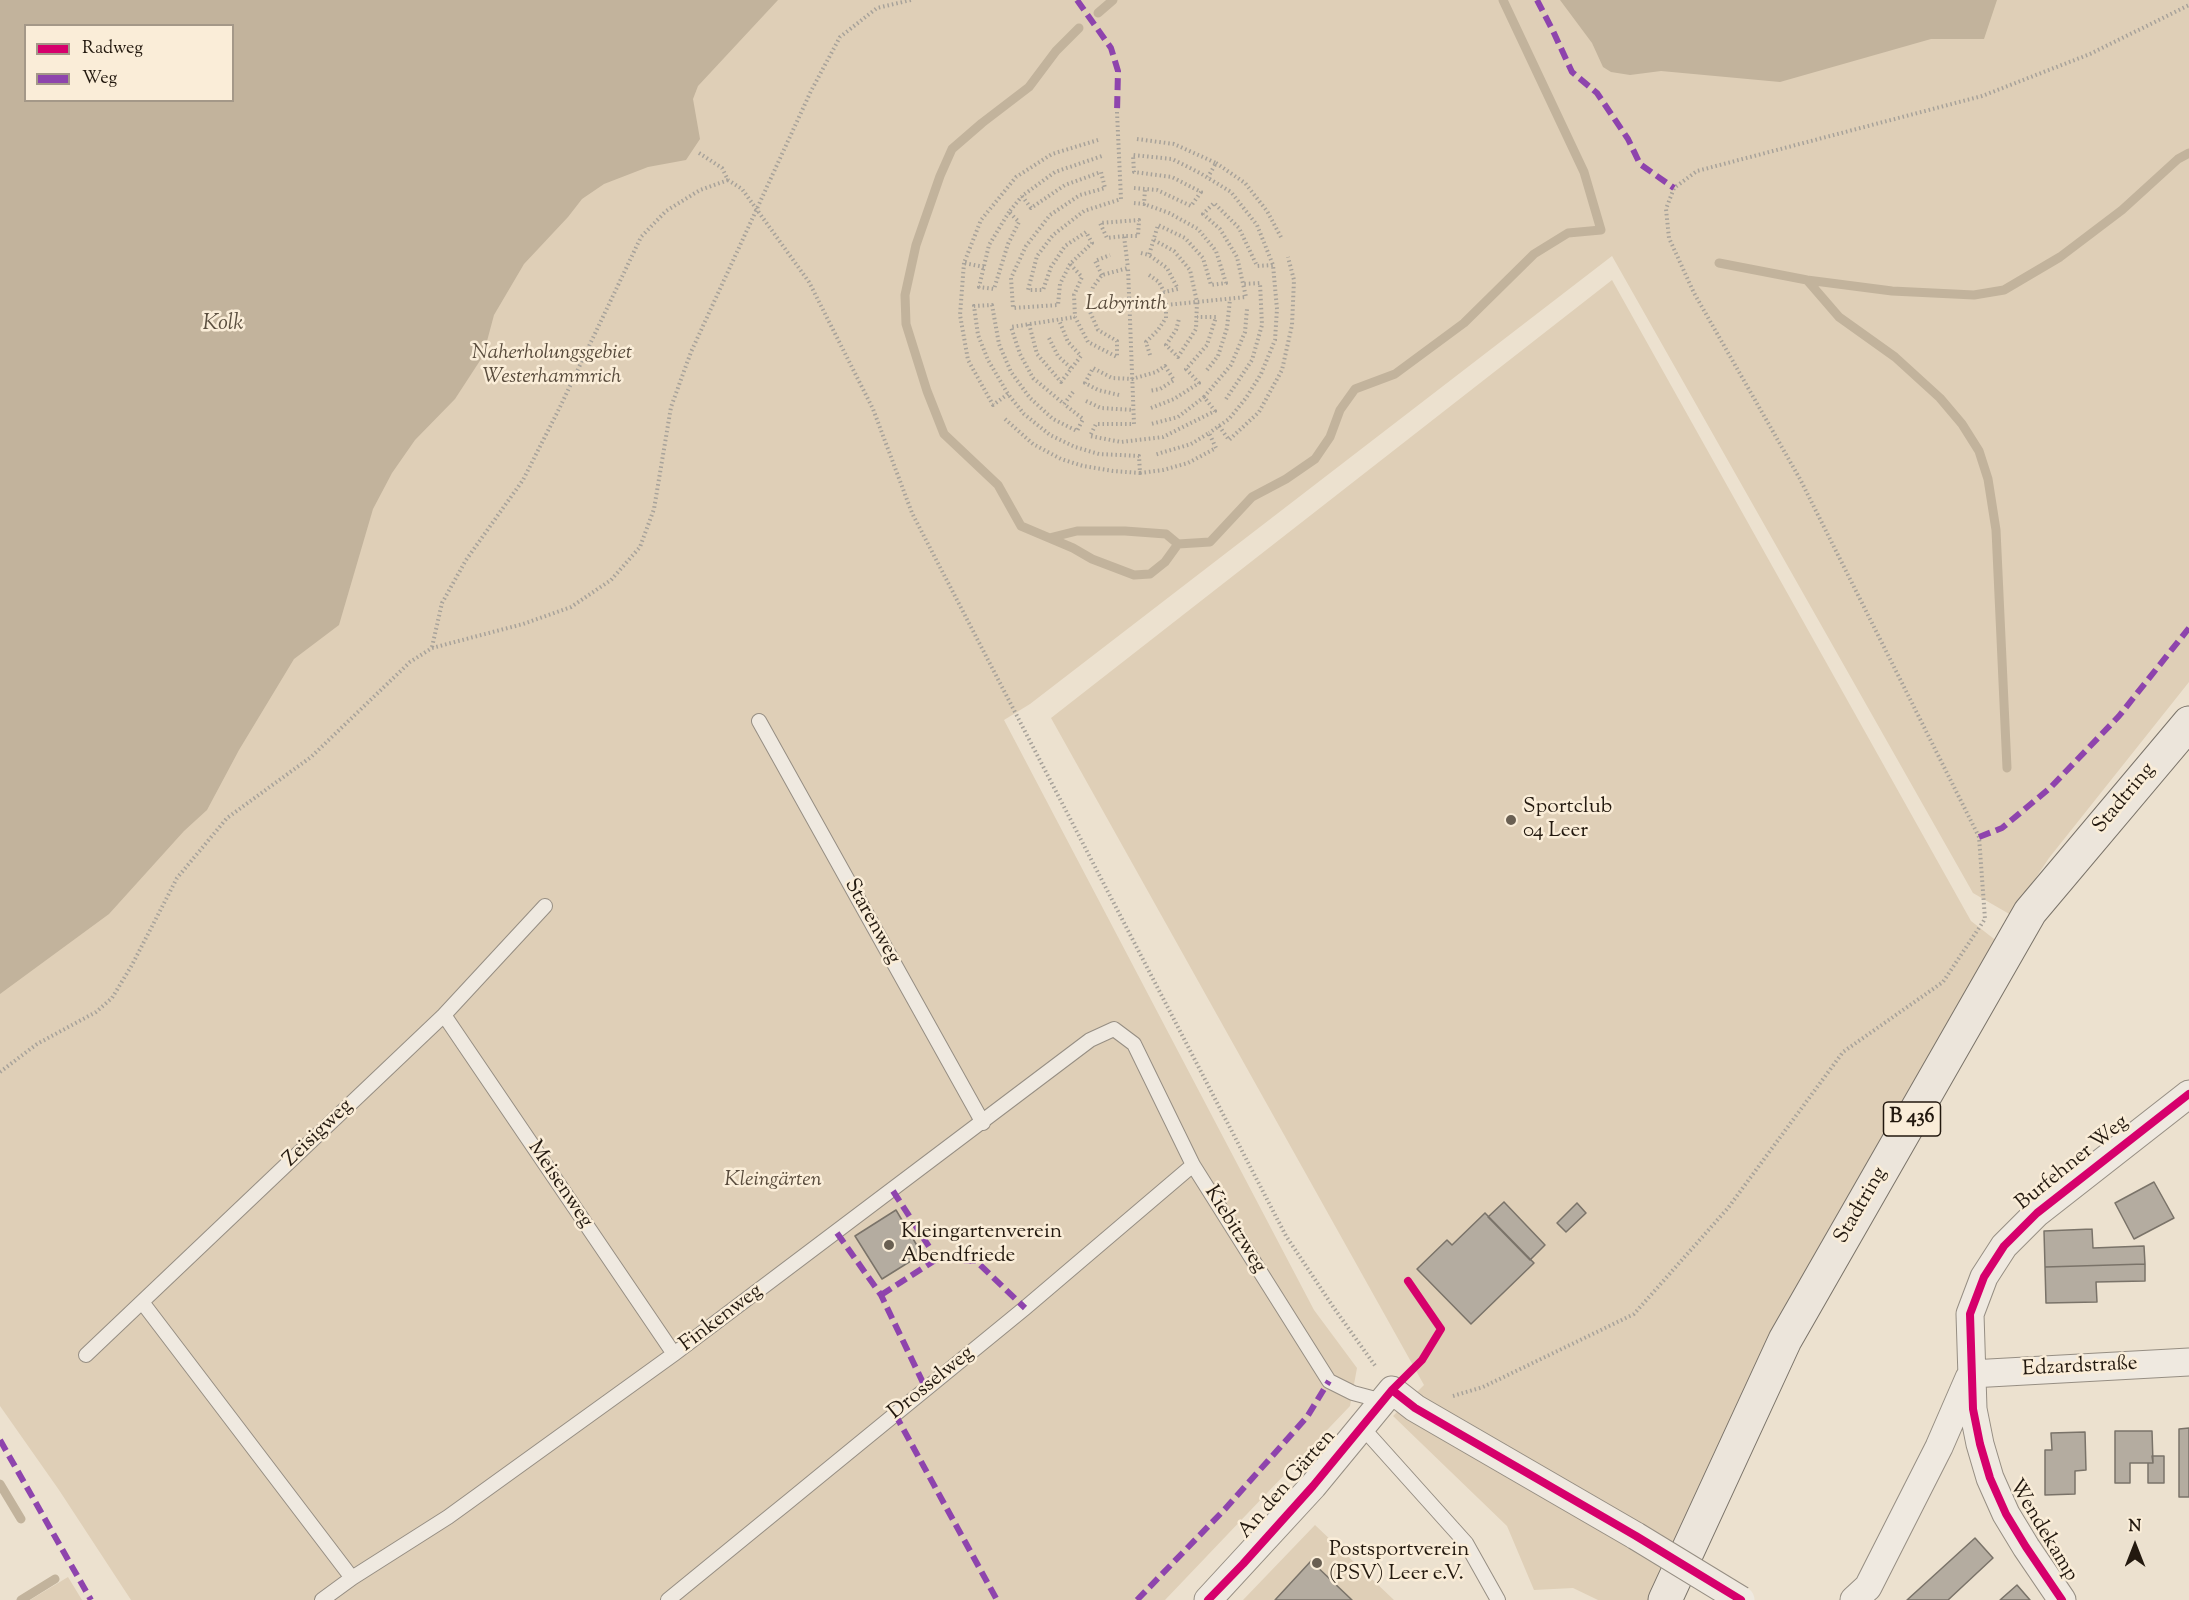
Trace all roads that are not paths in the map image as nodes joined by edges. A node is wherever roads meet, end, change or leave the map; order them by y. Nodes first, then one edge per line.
1 (759, 721) dead end
2 (2189, 723) edge
3 (544, 906) dead end
4 (444, 1015) junction
5 (1114, 1029) joint
6 (2189, 1094) edge
7 (983, 1123) junction
8 (1193, 1165) junction
9 (142, 1302) junction
10 (674, 1354) junction
11 (86, 1355) dead end
12 (2189, 1362) edge
13 (1971, 1374) junction
14 (1388, 1396) junction
15 (1362, 1426) junction
16 (352, 1578) junction
17 (322, 1600) edge
18 (668, 1600) edge
19 (1208, 1600) edge
20 (1498, 1600) edge
21 (1665, 1600) edge
22 (1741, 1600) edge
23 (1854, 1600) edge
24 (2062, 1600) edge

1 - 7 lane, Starenweg
2 - 21 highway, Stadtring / B 436
3 - 4 lane, Zeisigweg
4 - 9 lane, Zeisigweg
4 - 10 lane, Meisenweg
5 - 7 lane, Finkenweg
5 - 8 lane, Kiebitzweg
6 - 13 street, Burfehner Weg
7 - 10 lane, Finkenweg
8 - 14 lane, Kiebitzweg
8 - 18 lane, Drosselweg
9 - 11 lane, Zeisigweg
9 - 16 lane
10 - 16 lane, Finkenweg
12 - 13 street, Edzardstraße
13 - 23 street
13 - 24 street, Wendekamp
14 - 15 street, An den Gärten
14 - 22 street, bridge
15 - 19 street, An den Gärten
15 - 20 lane
16 - 17 lane, Finkenweg

